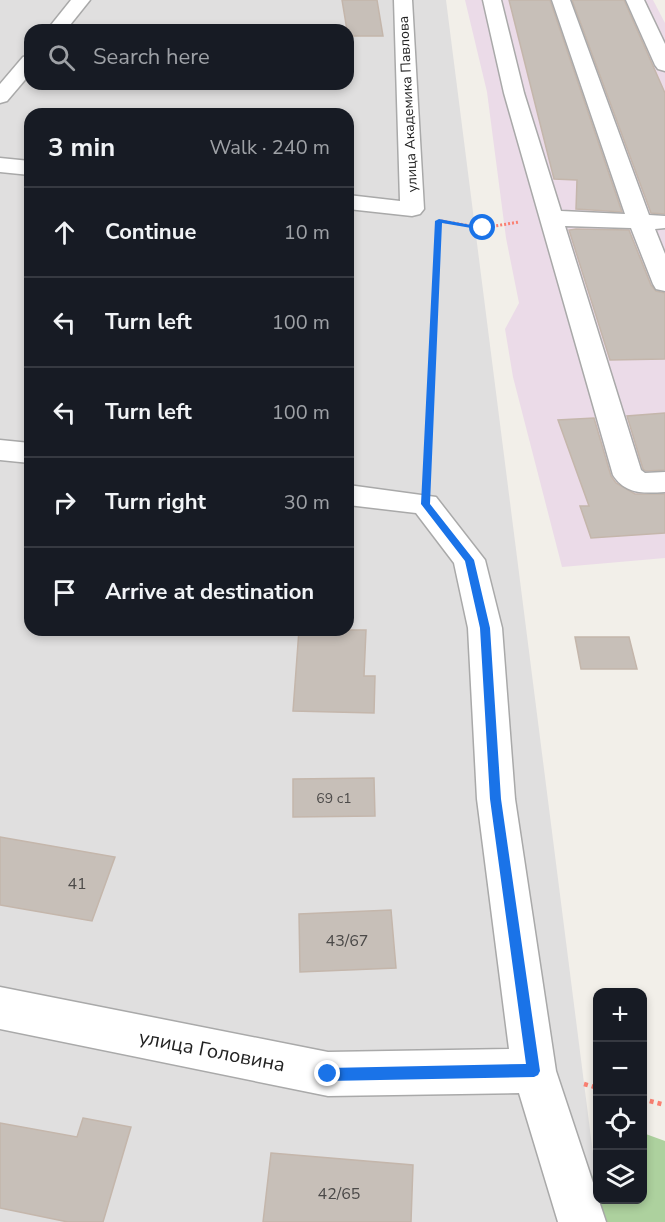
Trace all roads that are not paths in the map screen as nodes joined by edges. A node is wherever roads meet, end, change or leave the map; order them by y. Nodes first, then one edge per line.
1 (81, 0) edge
2 (403, 0) edge
3 (492, 0) edge
4 (561, 0) edge
5 (635, 0) edge
6 (61, 24) edge
7 (665, 65) edge
8 (24, 68) edge
9 (0, 97) edge
10 (0, 165) edge
11 (24, 167) edge
12 (354, 203) edge
13 (550, 218) junction
14 (640, 222) junction
15 (665, 223) edge
16 (665, 284) edge
17 (0, 450) edge
18 (24, 452) edge
19 (665, 482) edge
20 (354, 496) edge
21 (0, 1008) edge
22 (534, 1071) junction
23 (582, 1222) edge

1 - 6 street
2 - 12 street, улица Академика Павлова
3 - 13 street
4 - 14 street
5 - 7 street
8 - 9 street
10 - 11 street
13 - 14 street
13 - 19 street
14 - 15 street
14 - 16 street
17 - 18 street
20 - 22 street
21 - 22 street, улица Головина
22 - 23 street

